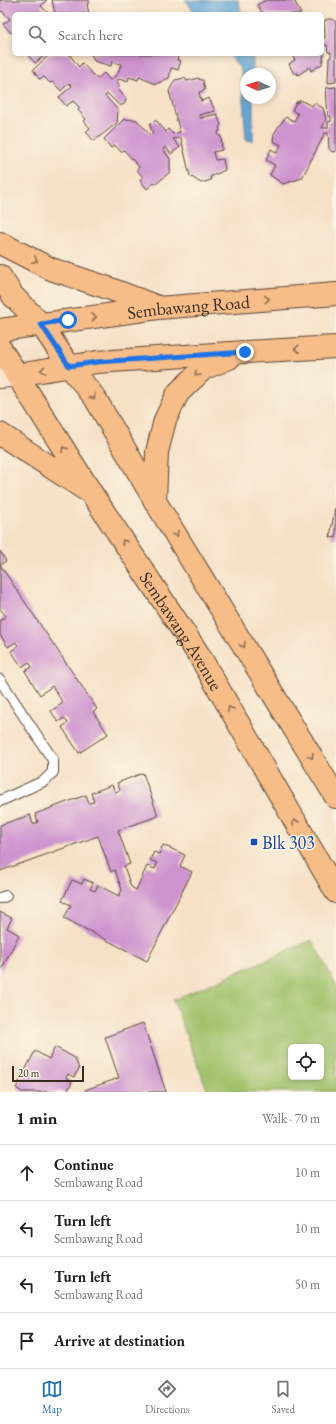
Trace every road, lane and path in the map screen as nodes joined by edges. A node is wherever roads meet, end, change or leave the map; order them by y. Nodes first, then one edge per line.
1 (0, 243) edge
2 (0, 276) edge
3 (336, 294) edge
4 (158, 308) junction
5 (41, 324) junction
6 (0, 330) edge
7 (336, 347) edge
8 (0, 348) edge
9 (245, 352) junction
10 (69, 366) junction
11 (8, 376) edge
12 (0, 434) edge
13 (92, 494) junction
14 (155, 501) junction
15 (0, 680) edge
16 (336, 797) edge
17 (0, 801) edge
18 (336, 892) edge

1 -> 4 main road
2 - 5 main road
4 -> 3 main road, Sembawang Road
5 -> 4 main road, Sembawang Road
5 - 6 main road, Sembawang Road
5 - 10 main road
7 -> 9 main road
8 - 11 main road
9 - 10 main road
9 -> 14 main road
10 -> 11 main road
10 -> 14 main road
13 -> 11 main road, Sembawang Avenue
12 - 13 main road
18 -> 13 main road, Sembawang Avenue
14 -> 16 main road
15 - 17 lane

